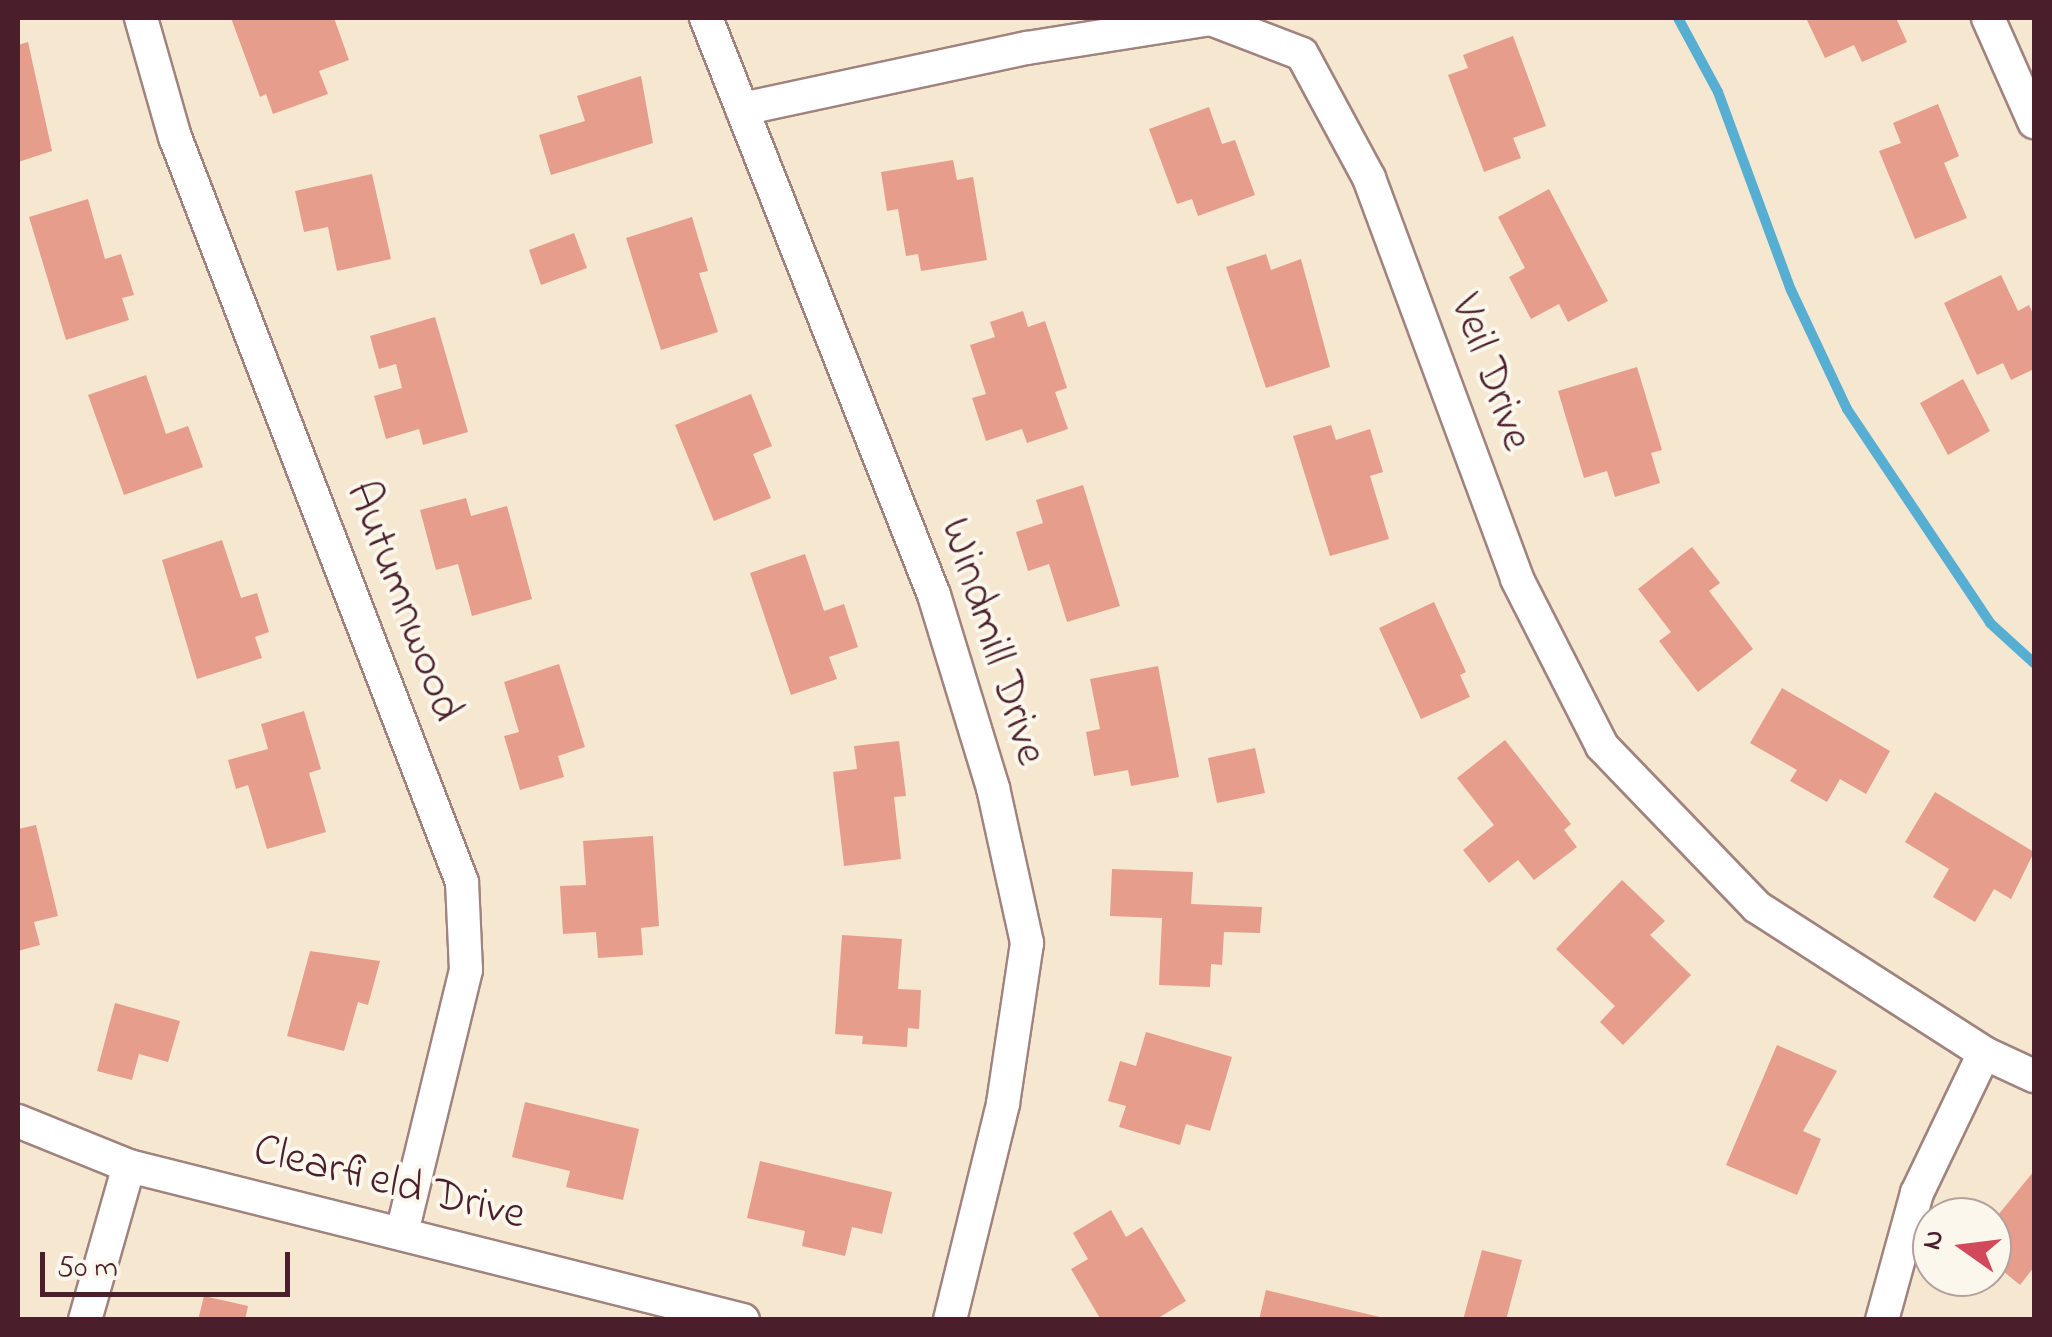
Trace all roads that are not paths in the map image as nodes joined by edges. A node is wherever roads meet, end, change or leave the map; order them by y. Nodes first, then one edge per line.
1 (141, 18) edge
2 (706, 18) edge
3 (1988, 18) edge
4 (742, 109) junction
5 (2034, 122) edge
6 (1984, 1053) junction
7 (2034, 1076) edge
8 (18, 1121) edge
9 (128, 1166) junction
10 (402, 1232) junction
11 (85, 1320) edge
12 (743, 1320) edge
13 (950, 1320) edge
14 (1882, 1320) edge

1 - 10 street, Autumnwood
2 - 4 street, Windmill Drive
3 - 5 street
4 - 6 street, Veil Drive
4 - 13 street, Windmill Drive
6 - 7 street, Veil Drive
6 - 14 street
8 - 9 street, Clearfield Drive
9 - 10 street, Clearfield Drive
9 - 11 street
10 - 12 street, Clearfield Drive

